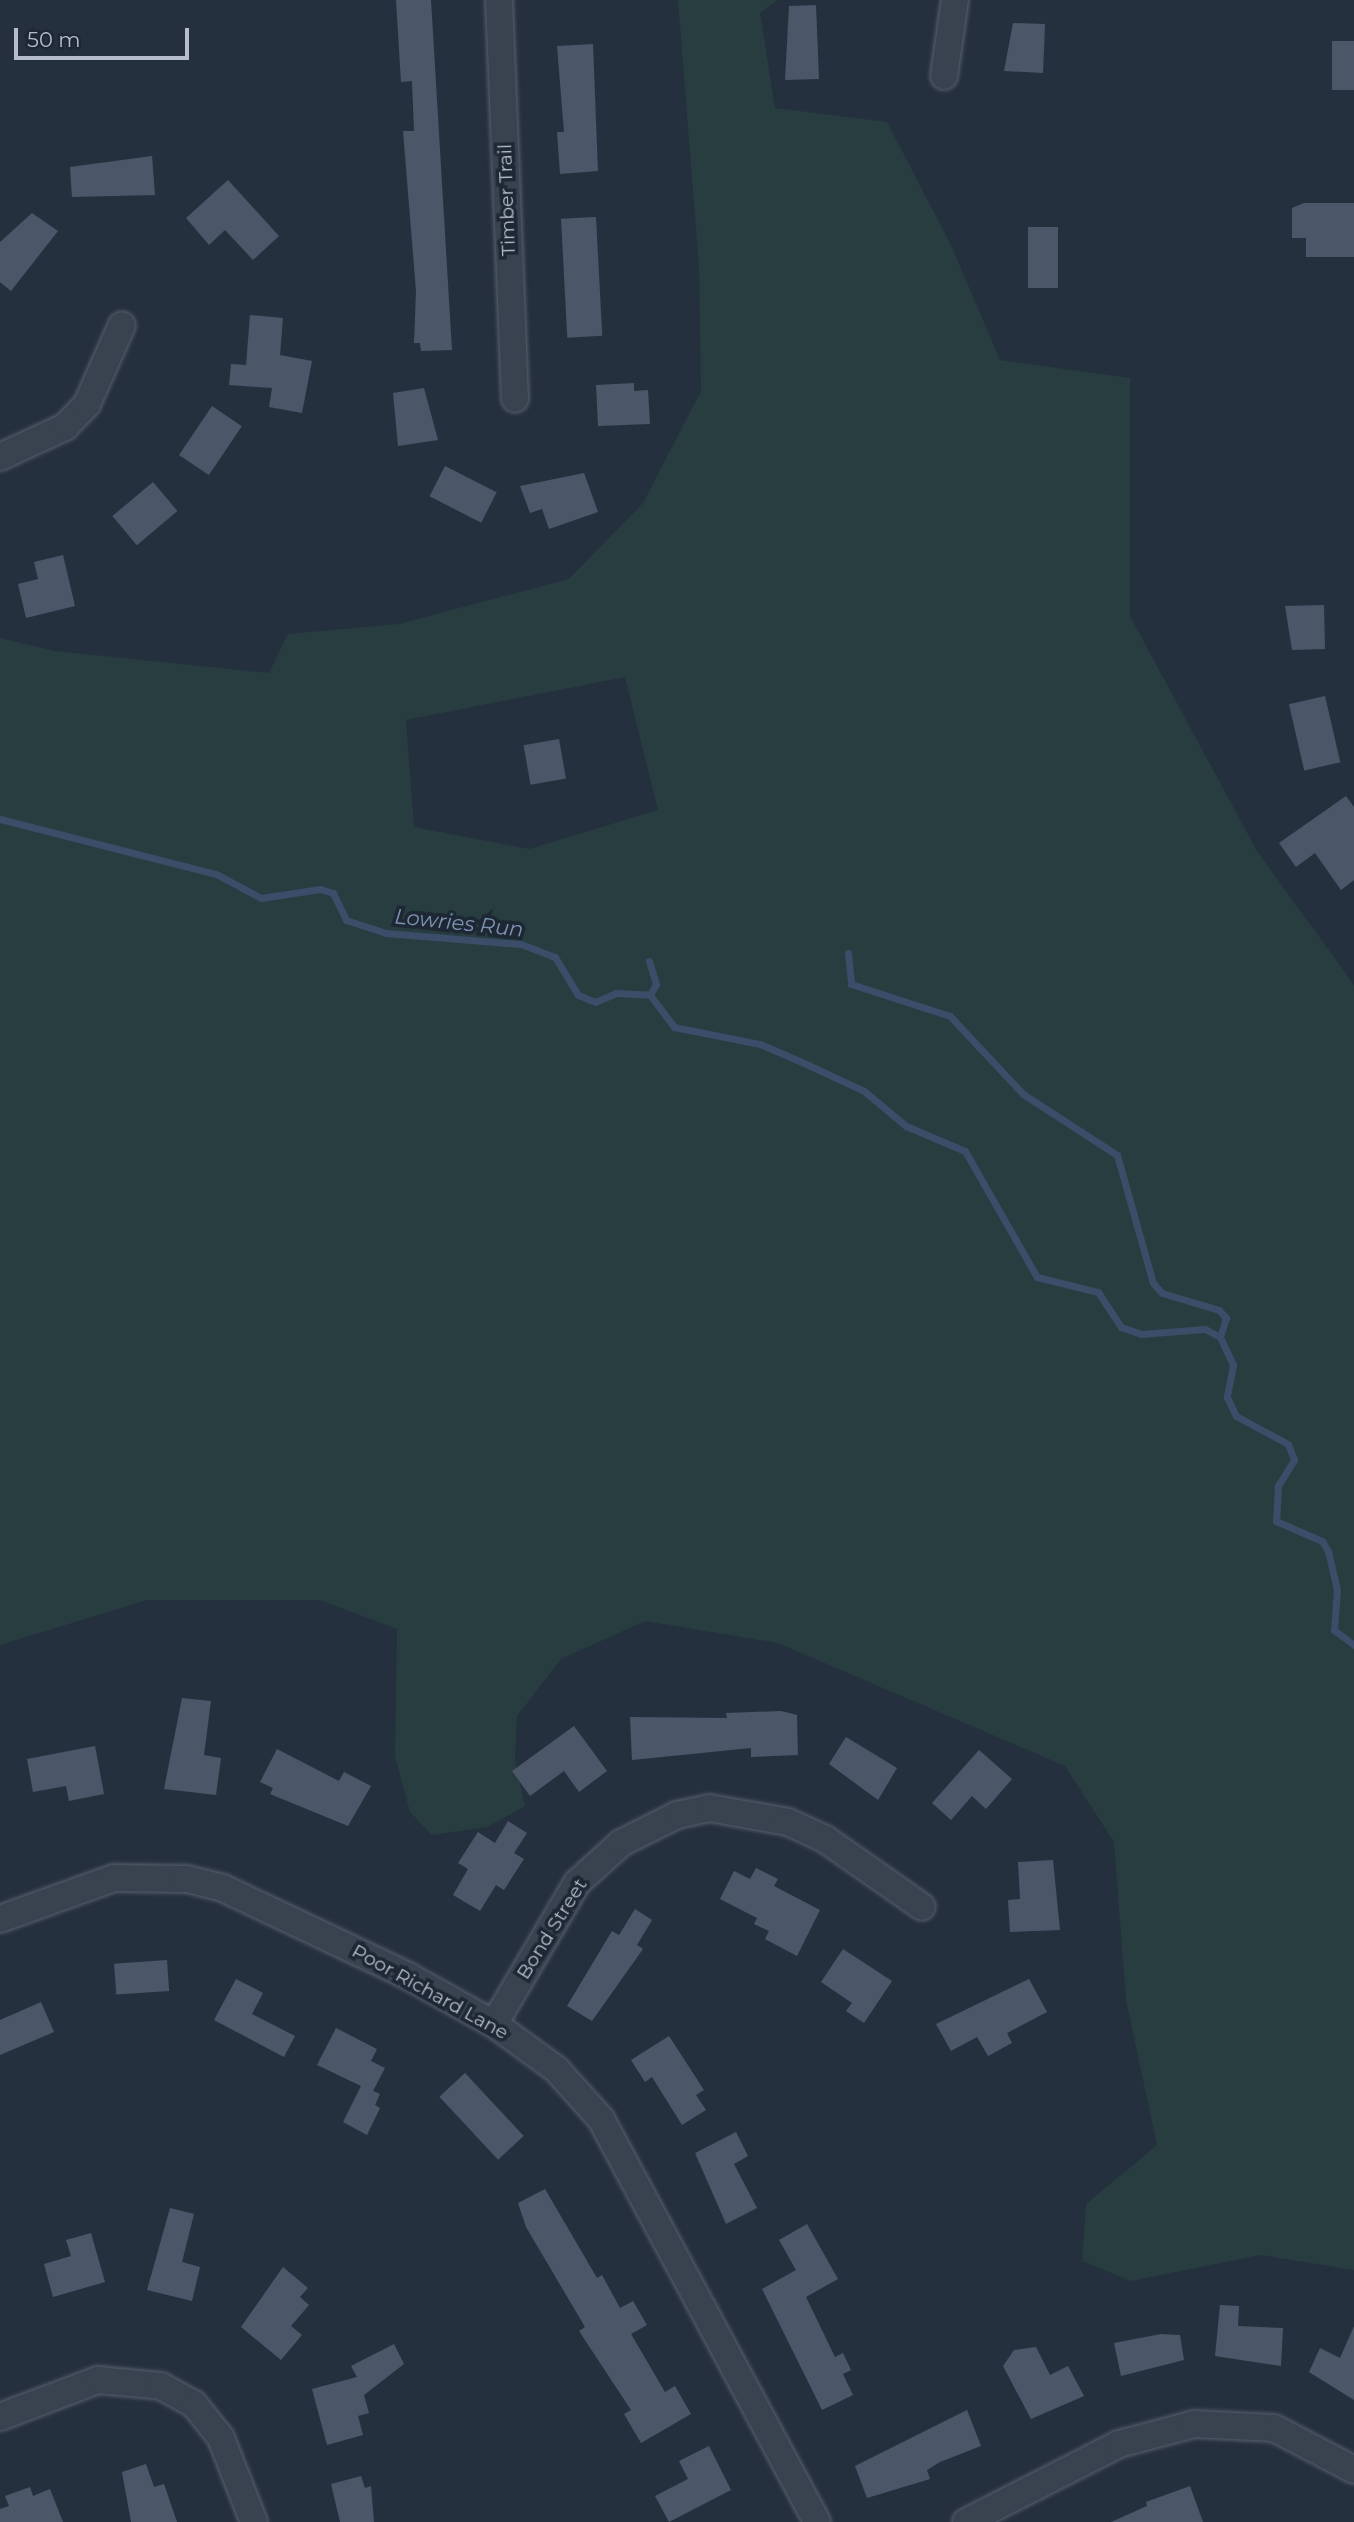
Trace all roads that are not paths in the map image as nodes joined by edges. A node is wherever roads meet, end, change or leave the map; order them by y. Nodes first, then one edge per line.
1 (499, 0) edge
2 (955, 0) edge
3 (944, 76) dead end
4 (122, 325) dead end
5 (515, 399) dead end
6 (0, 457) edge
7 (922, 1907) dead end
8 (0, 1919) edge
9 (494, 2024) junction
10 (0, 2417) edge
11 (1354, 2470) edge
12 (254, 2522) edge
13 (817, 2522) edge
14 (966, 2522) edge

1 - 5 street, Timber Trail
2 - 3 street
4 - 6 street
7 - 9 street, Bond Street
8 - 9 street, Poor Richard Lane
9 - 13 street, Poor Richard Lane
10 - 12 street
11 - 14 street

